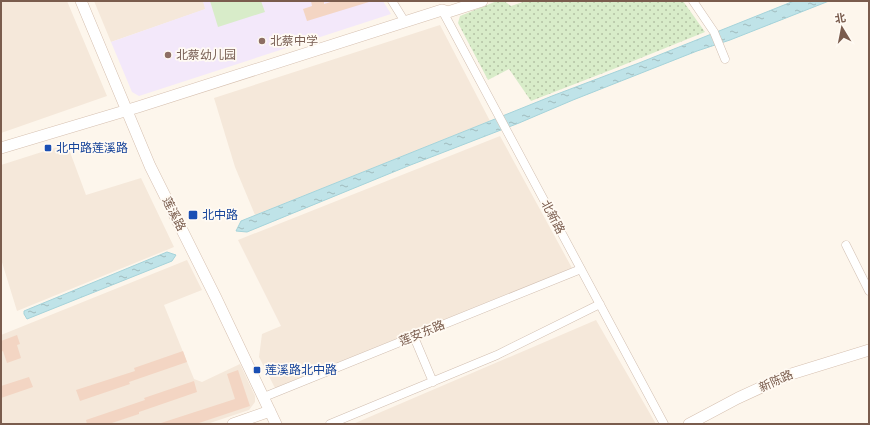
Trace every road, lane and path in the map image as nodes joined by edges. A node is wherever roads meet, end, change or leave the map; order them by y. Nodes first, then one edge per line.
1 (81, 1) edge
2 (392, 1) edge
3 (482, 1) edge
4 (693, 1) edge
5 (445, 13) junction
6 (405, 22) junction
7 (725, 59) dead end
8 (128, 114) junction
9 (1, 148) edge
10 (1, 155) edge
11 (846, 245) dead end
12 (581, 269) junction
13 (869, 292) edge
14 (600, 304) junction
15 (414, 337) junction
16 (869, 350) edge
17 (432, 382) junction
18 (264, 397) junction
19 (270, 411) junction
20 (233, 424) edge
21 (276, 424) edge
22 (330, 424) edge
23 (664, 424) edge
24 (689, 424) edge

1 - 8 street, 莲溪路
2 - 6 street
3 - 5 street
4 - 7 street
5 - 6 street
5 - 8 street
5 - 12 street, 北新路
6 - 8 street
8 - 9 street
8 - 10 street
8 - 18 street, 莲溪路
11 - 13 street
12 - 14 street, 北新路
12 - 15 street, 莲安东路
14 - 17 street
14 - 23 street, 北新路
15 - 17 street
15 - 18 street, 莲安东路
16 - 24 street, 新陈路
17 - 22 street
18 - 19 street, 莲溪路
19 - 20 street
19 - 21 street, 莲溪路

